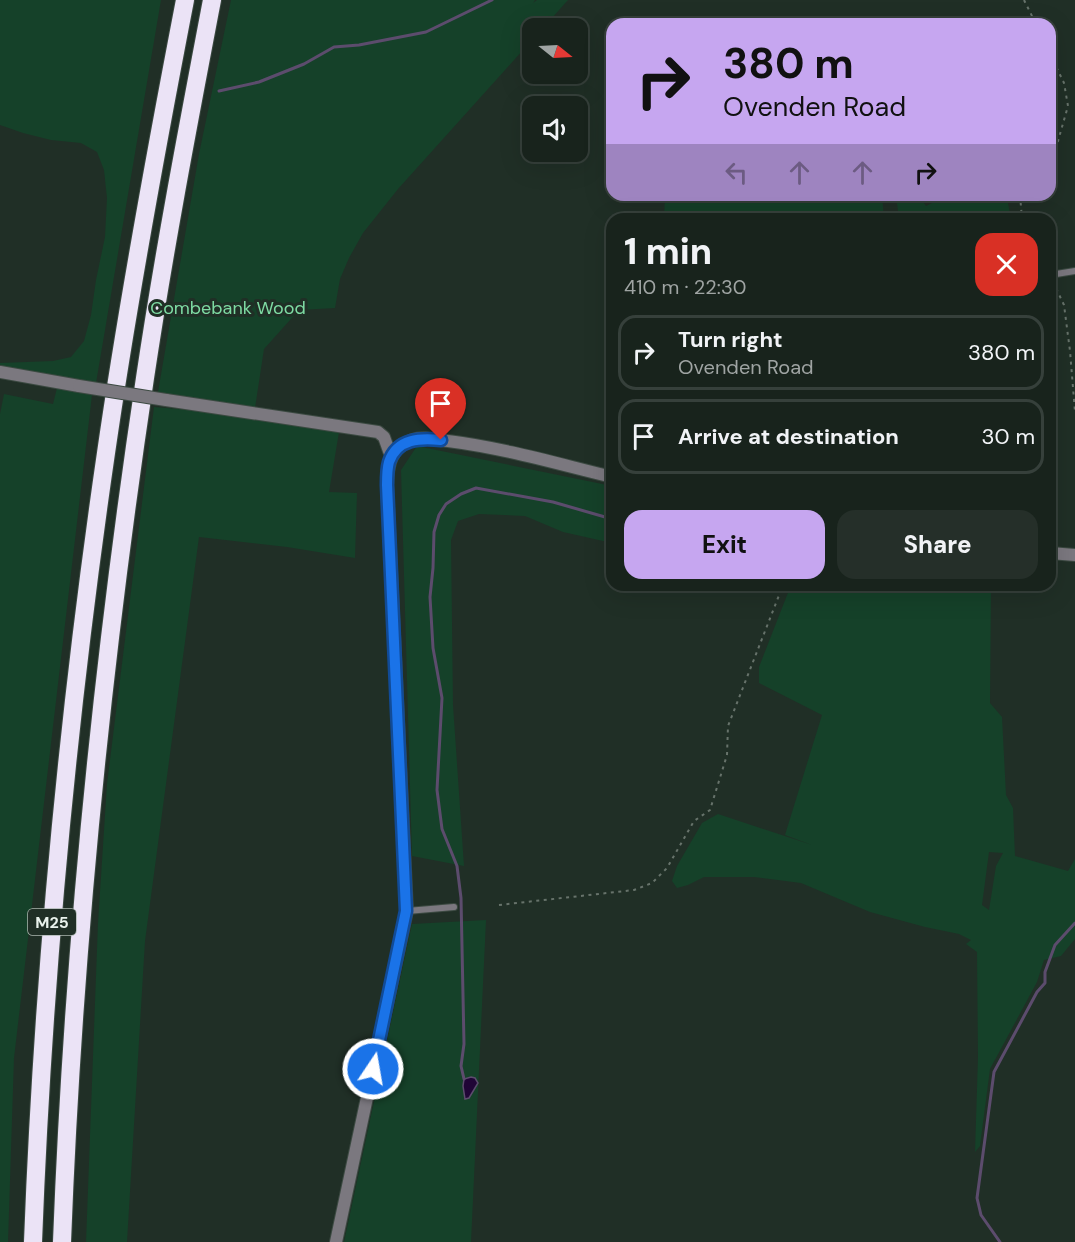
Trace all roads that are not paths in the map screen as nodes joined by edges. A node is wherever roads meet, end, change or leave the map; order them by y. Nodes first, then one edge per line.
1 (185, 0) edge
2 (212, 0) edge
3 (1075, 271) edge
4 (1056, 275) edge
5 (0, 372) edge
6 (378, 432) junction
7 (413, 440) junction
8 (393, 455) junction
9 (606, 476) edge
10 (1056, 553) edge
11 (1075, 555) edge
12 (454, 907) dead end
13 (406, 911) junction
14 (33, 1242) edge
15 (62, 1242) edge
16 (336, 1242) edge

1 - 14 highway, M25
2 - 15 highway, M25
3 - 4 lane
5 - 6 street, bridge
6 - 7 street
6 - 8 street
7 - 8 street
7 - 9 street
8 - 13 street
10 - 11 street
12 - 13 lane
13 - 16 street

